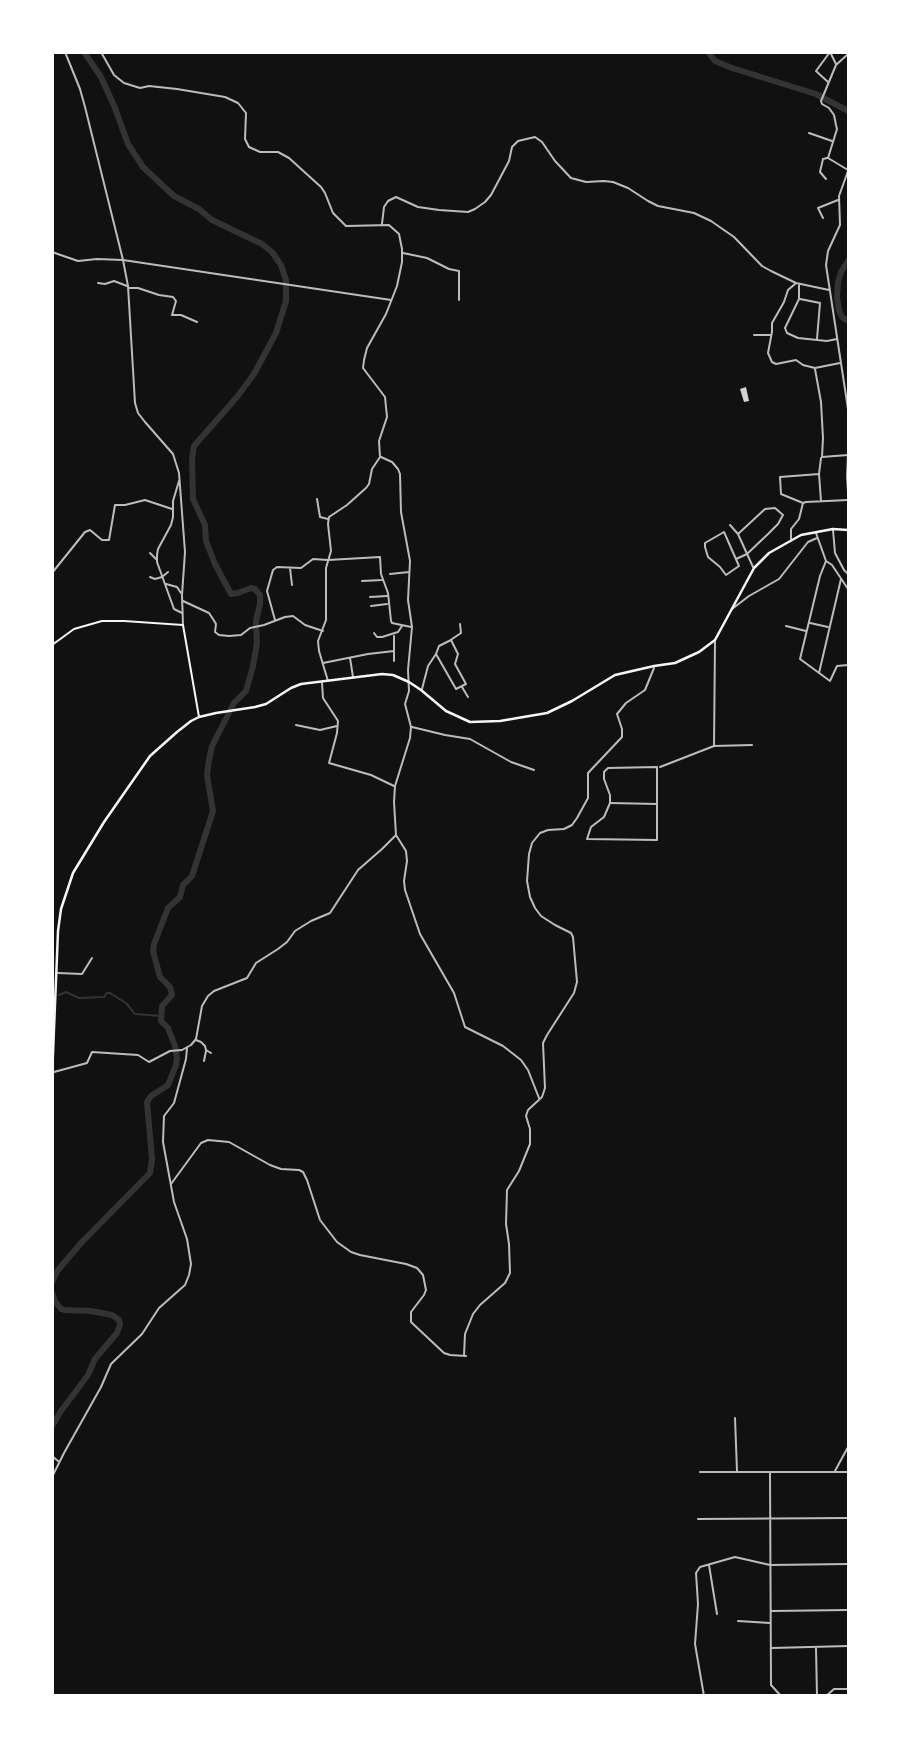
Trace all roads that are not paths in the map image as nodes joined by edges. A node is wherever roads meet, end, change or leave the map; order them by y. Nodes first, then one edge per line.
1 (65, 52) edge
2 (101, 52) edge
3 (849, 54) edge
4 (836, 65) junction
5 (828, 82) junction
6 (809, 133) dead end
7 (833, 141) junction
8 (828, 158) junction
9 (849, 170) edge
10 (826, 179) dead end
11 (839, 200) junction
12 (823, 218) dead end
13 (382, 225) junction
14 (52, 251) edge
15 (402, 253) junction
16 (123, 260) junction
17 (97, 283) dead end
18 (798, 284) junction
19 (128, 287) junction
20 (829, 290) junction
21 (799, 299) junction
22 (392, 300) junction
23 (460, 300) dead end
24 (197, 322) dead end
25 (754, 335) dead end
26 (771, 335) junction
27 (817, 340) junction
28 (837, 340) junction
29 (840, 363) junction
30 (814, 368) junction
31 (849, 409) edge
32 (380, 457) junction
33 (822, 457) junction
34 (819, 474) junction
35 (180, 479) junction
36 (849, 492) edge
37 (317, 499) dead end
38 (849, 500) edge
39 (821, 501) junction
40 (803, 503) junction
41 (172, 509) junction
42 (329, 519) junction
43 (730, 525) dead end
44 (833, 529) junction
45 (849, 530) edge
46 (816, 532) junction
47 (738, 534) junction
48 (817, 538) junction
49 (791, 540) junction
50 (150, 553) dead end
51 (747, 554) junction
52 (157, 559) junction
53 (736, 559) junction
54 (328, 560) junction
55 (826, 561) junction
56 (290, 567) junction
57 (754, 568) junction
58 (168, 572) dead end
59 (410, 572) junction
60 (52, 573) edge
61 (390, 574) dead end
62 (849, 574) edge
63 (150, 577) dead end
64 (163, 577) junction
65 (383, 579) junction
66 (841, 579) junction
67 (362, 581) dead end
68 (165, 584) junction
69 (292, 585) dead end
70 (849, 589) edge
71 (182, 595) junction
72 (388, 596) junction
73 (370, 597) dead end
74 (182, 600) junction
75 (388, 604) junction
76 (371, 606) dead end
77 (732, 610) junction
78 (183, 614) junction
79 (275, 620) junction
80 (809, 622) junction
81 (460, 624) dead end
82 (183, 625) junction
83 (403, 625) junction
84 (786, 626) dead end
85 (412, 627) junction
86 (830, 628) junction
87 (323, 631) junction
88 (807, 631) junction
89 (374, 633) dead end
90 (394, 636) dead end
91 (451, 639) junction
92 (715, 640) junction
93 (52, 645) edge
94 (394, 651) junction
95 (436, 654) junction
96 (350, 657) junction
97 (394, 661) dead end
98 (322, 663) junction
99 (849, 665) edge
100 (654, 666) junction
101 (818, 673) junction
102 (353, 678) junction
103 (328, 681) junction
104 (322, 682) junction
105 (409, 682) junction
106 (461, 686) junction
107 (421, 690) junction
108 (468, 697) dead end
109 (199, 717) junction
110 (296, 724) dead end
111 (338, 726) junction
112 (411, 727) junction
113 (752, 745) dead end
114 (714, 746) junction
115 (657, 767) junction
116 (534, 770) dead end
117 (395, 786) junction
118 (610, 803) junction
119 (657, 804) junction
120 (397, 835) junction
121 (92, 958) dead end
122 (55, 976) edge
123 (195, 1039) junction
124 (187, 1048) junction
125 (205, 1050) junction
126 (211, 1054) dead end
127 (204, 1061) dead end
128 (53, 1072) edge
129 (52, 1078) edge
130 (540, 1099) junction
131 (171, 1185) junction
132 (735, 1418) dead end
133 (849, 1447) edge
134 (52, 1456) edge
135 (59, 1462) junction
136 (700, 1472) dead end
137 (737, 1472) junction
138 (834, 1472) junction
139 (849, 1472) edge
140 (770, 1473) junction
141 (52, 1477) edge
142 (770, 1518) junction
143 (849, 1518) edge
144 (698, 1519) dead end
145 (708, 1564) junction
146 (770, 1564) junction
147 (849, 1564) edge
148 (771, 1611) junction
149 (849, 1611) edge
150 (717, 1614) dead end
151 (738, 1621) dead end
152 (771, 1623) junction
153 (849, 1646) edge
154 (816, 1647) junction
155 (771, 1648) junction
156 (849, 1689) edge
157 (704, 1696) edge
158 (781, 1696) edge
159 (817, 1696) edge
160 (826, 1696) edge

1 - 16 street
2 - 13 street
3 - 4 street
4 - 5 street
4 - 5 street
5 - 7 street
6 - 7 street
7 - 8 street
8 - 9 street
8 - 10 street
9 - 11 street
11 - 12 street
11 - 20 street
13 - 15 street
13 - 18 street
14 - 16 street
15 - 22 street
15 - 23 street
16 - 19 street
16 - 22 street
17 - 19 street
18 - 20 street
18 - 21 street
18 - 26 street
19 - 24 street
19 - 35 street
20 - 28 street
21 - 27 street
21 - 27 street
22 - 32 street
25 - 26 street
26 - 30 street
27 - 28 street
28 - 29 street
29 - 30 street
29 - 31 street
30 - 33 street
32 - 42 street
32 - 59 street
33 - 34 street
33 - 36 street
34 - 39 street
34 - 40 street
35 - 41 street
35 - 71 street
37 - 42 street
38 - 39 street
39 - 40 street
40 - 49 street
41 - 52 street
41 - 60 street
42 - 54 street
43 - 47 street
44 - 45 main road
44 - 46 main road
44 - 62 street
46 - 48 street
46 - 49 main road
47 - 51 street
47 - 51 street
48 - 55 street
48 - 77 street
49 - 57 main road
50 - 52 street
51 - 53 street
51 - 57 street
52 - 64 street
53 - 53 street
54 - 56 street
54 - 65 street
54 - 87 street
55 - 66 street
55 - 80 street
56 - 69 street
56 - 79 street
57 - 77 main road
58 - 64 street
59 - 61 street
59 - 85 street
63 - 64 street
64 - 68 street
65 - 67 street
65 - 72 street
66 - 70 street
66 - 86 street
68 - 71 street
68 - 78 street
71 - 74 street
72 - 73 street
72 - 75 street
74 - 78 street
74 - 79 street
75 - 76 street
75 - 83 street
77 - 92 main road
78 - 82 street
79 - 87 street
80 - 86 street
80 - 88 street
81 - 91 street
82 - 93 main road
82 - 109 main road
83 - 85 street
83 - 89 street
84 - 88 street
85 - 105 street
86 - 101 street
87 - 98 street
88 - 101 street
90 - 94 street
91 - 95 street
91 - 106 street
92 - 100 main road
92 - 114 street
94 - 96 street
94 - 97 street
95 - 106 street
95 - 107 street
96 - 98 street
96 - 102 street
98 - 103 street
99 - 101 street
100 - 107 main road
100 - 130 street
102 - 103 main road
102 - 105 main road
103 - 104 main road
104 - 109 main road
104 - 111 street
105 - 107 main road
105 - 112 street
106 - 108 street
109 - 122 main road
110 - 111 street
111 - 117 street
112 - 116 street
112 - 117 street
113 - 114 street
114 - 115 street
115 - 118 street
115 - 119 street
117 - 120 street
118 - 119 street
118 - 119 street
120 - 123 street
120 - 130 street
121 - 122 street
122 - 128 main road
123 - 124 street
123 - 125 street
124 - 128 street
124 - 131 street
125 - 126 street
125 - 127 street
128 - 129 main road
130 - 131 street
131 - 135 street
132 - 137 street
133 - 138 street
134 - 135 street
135 - 141 street
136 - 137 street
137 - 140 street
138 - 139 street
138 - 140 street
140 - 142 street
142 - 143 street
142 - 144 street
142 - 146 street
145 - 146 street
145 - 150 street
145 - 157 street
146 - 147 street
146 - 148 street
148 - 149 street
148 - 152 street
151 - 152 street
152 - 155 street
153 - 154 street
154 - 155 street
154 - 159 street
155 - 158 street
156 - 160 street

